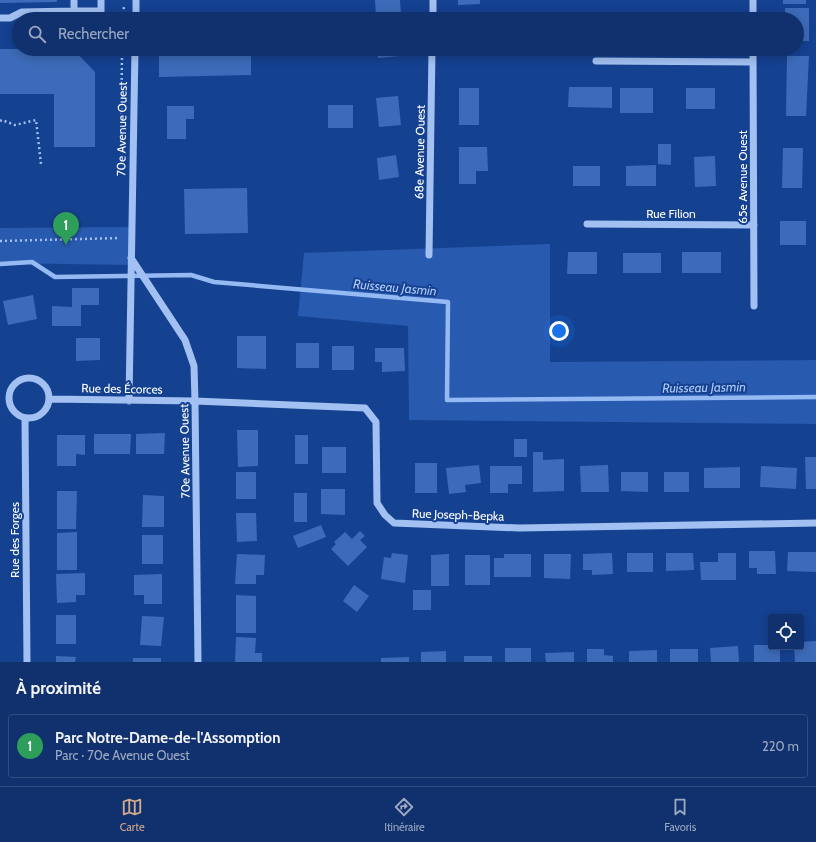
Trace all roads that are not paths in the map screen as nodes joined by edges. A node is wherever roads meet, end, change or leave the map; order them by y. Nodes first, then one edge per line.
1 (74, 0) edge
2 (101, 0) edge
3 (136, 0) edge
4 (433, 0) edge
5 (752, 0) edge
6 (74, 11) junction
7 (22, 12) edge
8 (136, 12) edge
9 (433, 12) edge
10 (753, 12) edge
11 (12, 17) edge
12 (0, 18) edge
13 (135, 56) edge
14 (432, 56) edge
15 (753, 56) edge
16 (596, 61) dead end
17 (753, 62) junction
18 (587, 224) dead end
19 (754, 225) junction
20 (429, 255) dead end
21 (131, 258) junction
22 (754, 306) dead end
23 (49, 400) junction
24 (128, 400) junction
25 (195, 401) junction
26 (25, 418) junction
27 (816, 524) edge
28 (27, 662) edge
29 (198, 662) edge

1 - 6 street
2 - 6 street
3 - 8 street
4 - 9 street
5 - 10 street
6 - 7 street
11 - 12 street
13 - 21 street, 70e Avenue Ouest
14 - 20 street, 68e Avenue Ouest
15 - 17 street, 65e Avenue Ouest
16 - 17 street
17 - 19 street, 65e Avenue Ouest
18 - 19 street, Rue Filion
19 - 22 street, 65e Avenue Ouest
21 - 24 street, 70e Avenue Ouest
21 - 25 street, 70e Avenue Ouest
23 - 24 street, Rue des Écorces
23 - 26 street
23 - 26 street
24 - 25 street, Rue des Écorces
25 - 27 street, Rue Joseph-Bepka
25 - 29 street, 70e Avenue Ouest
26 - 28 street, Rue des Forges

